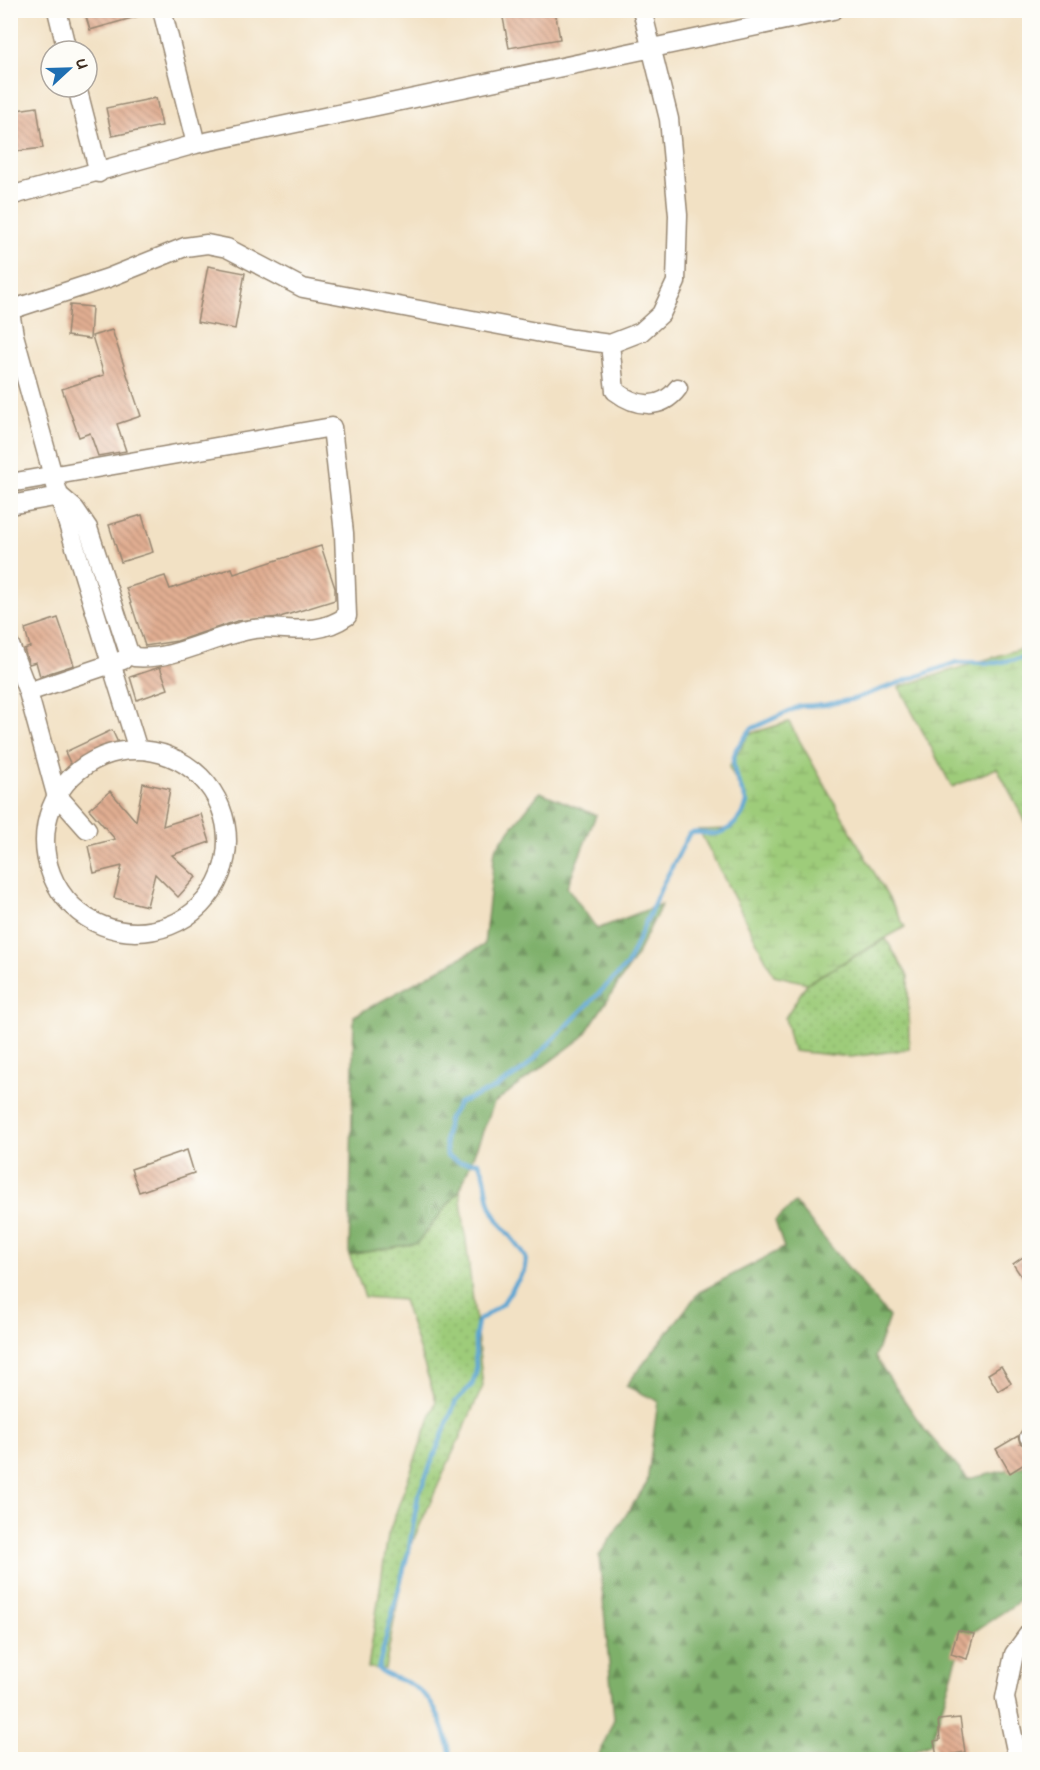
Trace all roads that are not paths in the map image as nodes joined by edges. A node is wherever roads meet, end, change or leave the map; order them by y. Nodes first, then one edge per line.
1 (57, 10) edge
2 (162, 10) edge
3 (642, 10) edge
4 (833, 10) edge
5 (64, 39) edge
6 (651, 49) junction
7 (80, 99) edge
8 (196, 144) junction
9 (99, 173) junction
10 (10, 196) edge
11 (10, 311) edge
12 (610, 344) junction
13 (678, 388) dead end
14 (53, 476) junction
15 (10, 483) edge
16 (60, 496) junction
17 (10, 505) edge
18 (95, 576) junction
19 (10, 645) edge
20 (134, 657) junction
21 (112, 663) junction
22 (28, 692) junction
23 (138, 750) junction
24 (56, 794) junction
25 (87, 829) dead end
26 (1029, 1632) edge
27 (1020, 1752) edge

1 - 5 street
2 - 8 street
3 - 6 street
4 - 6 street
6 - 8 street
6 - 12 street
7 - 9 street
8 - 9 street
9 - 10 street
11 - 12 street
11 - 14 street
12 - 13 street
14 - 15 street
14 - 16 street
14 - 20 street
16 - 17 street
16 - 18 street
18 - 20 street
18 - 21 street
19 - 22 street
20 - 21 street
21 - 22 street
21 - 23 street
22 - 24 street
23 - 24 street
23 - 24 street
24 - 25 street
26 - 27 street

